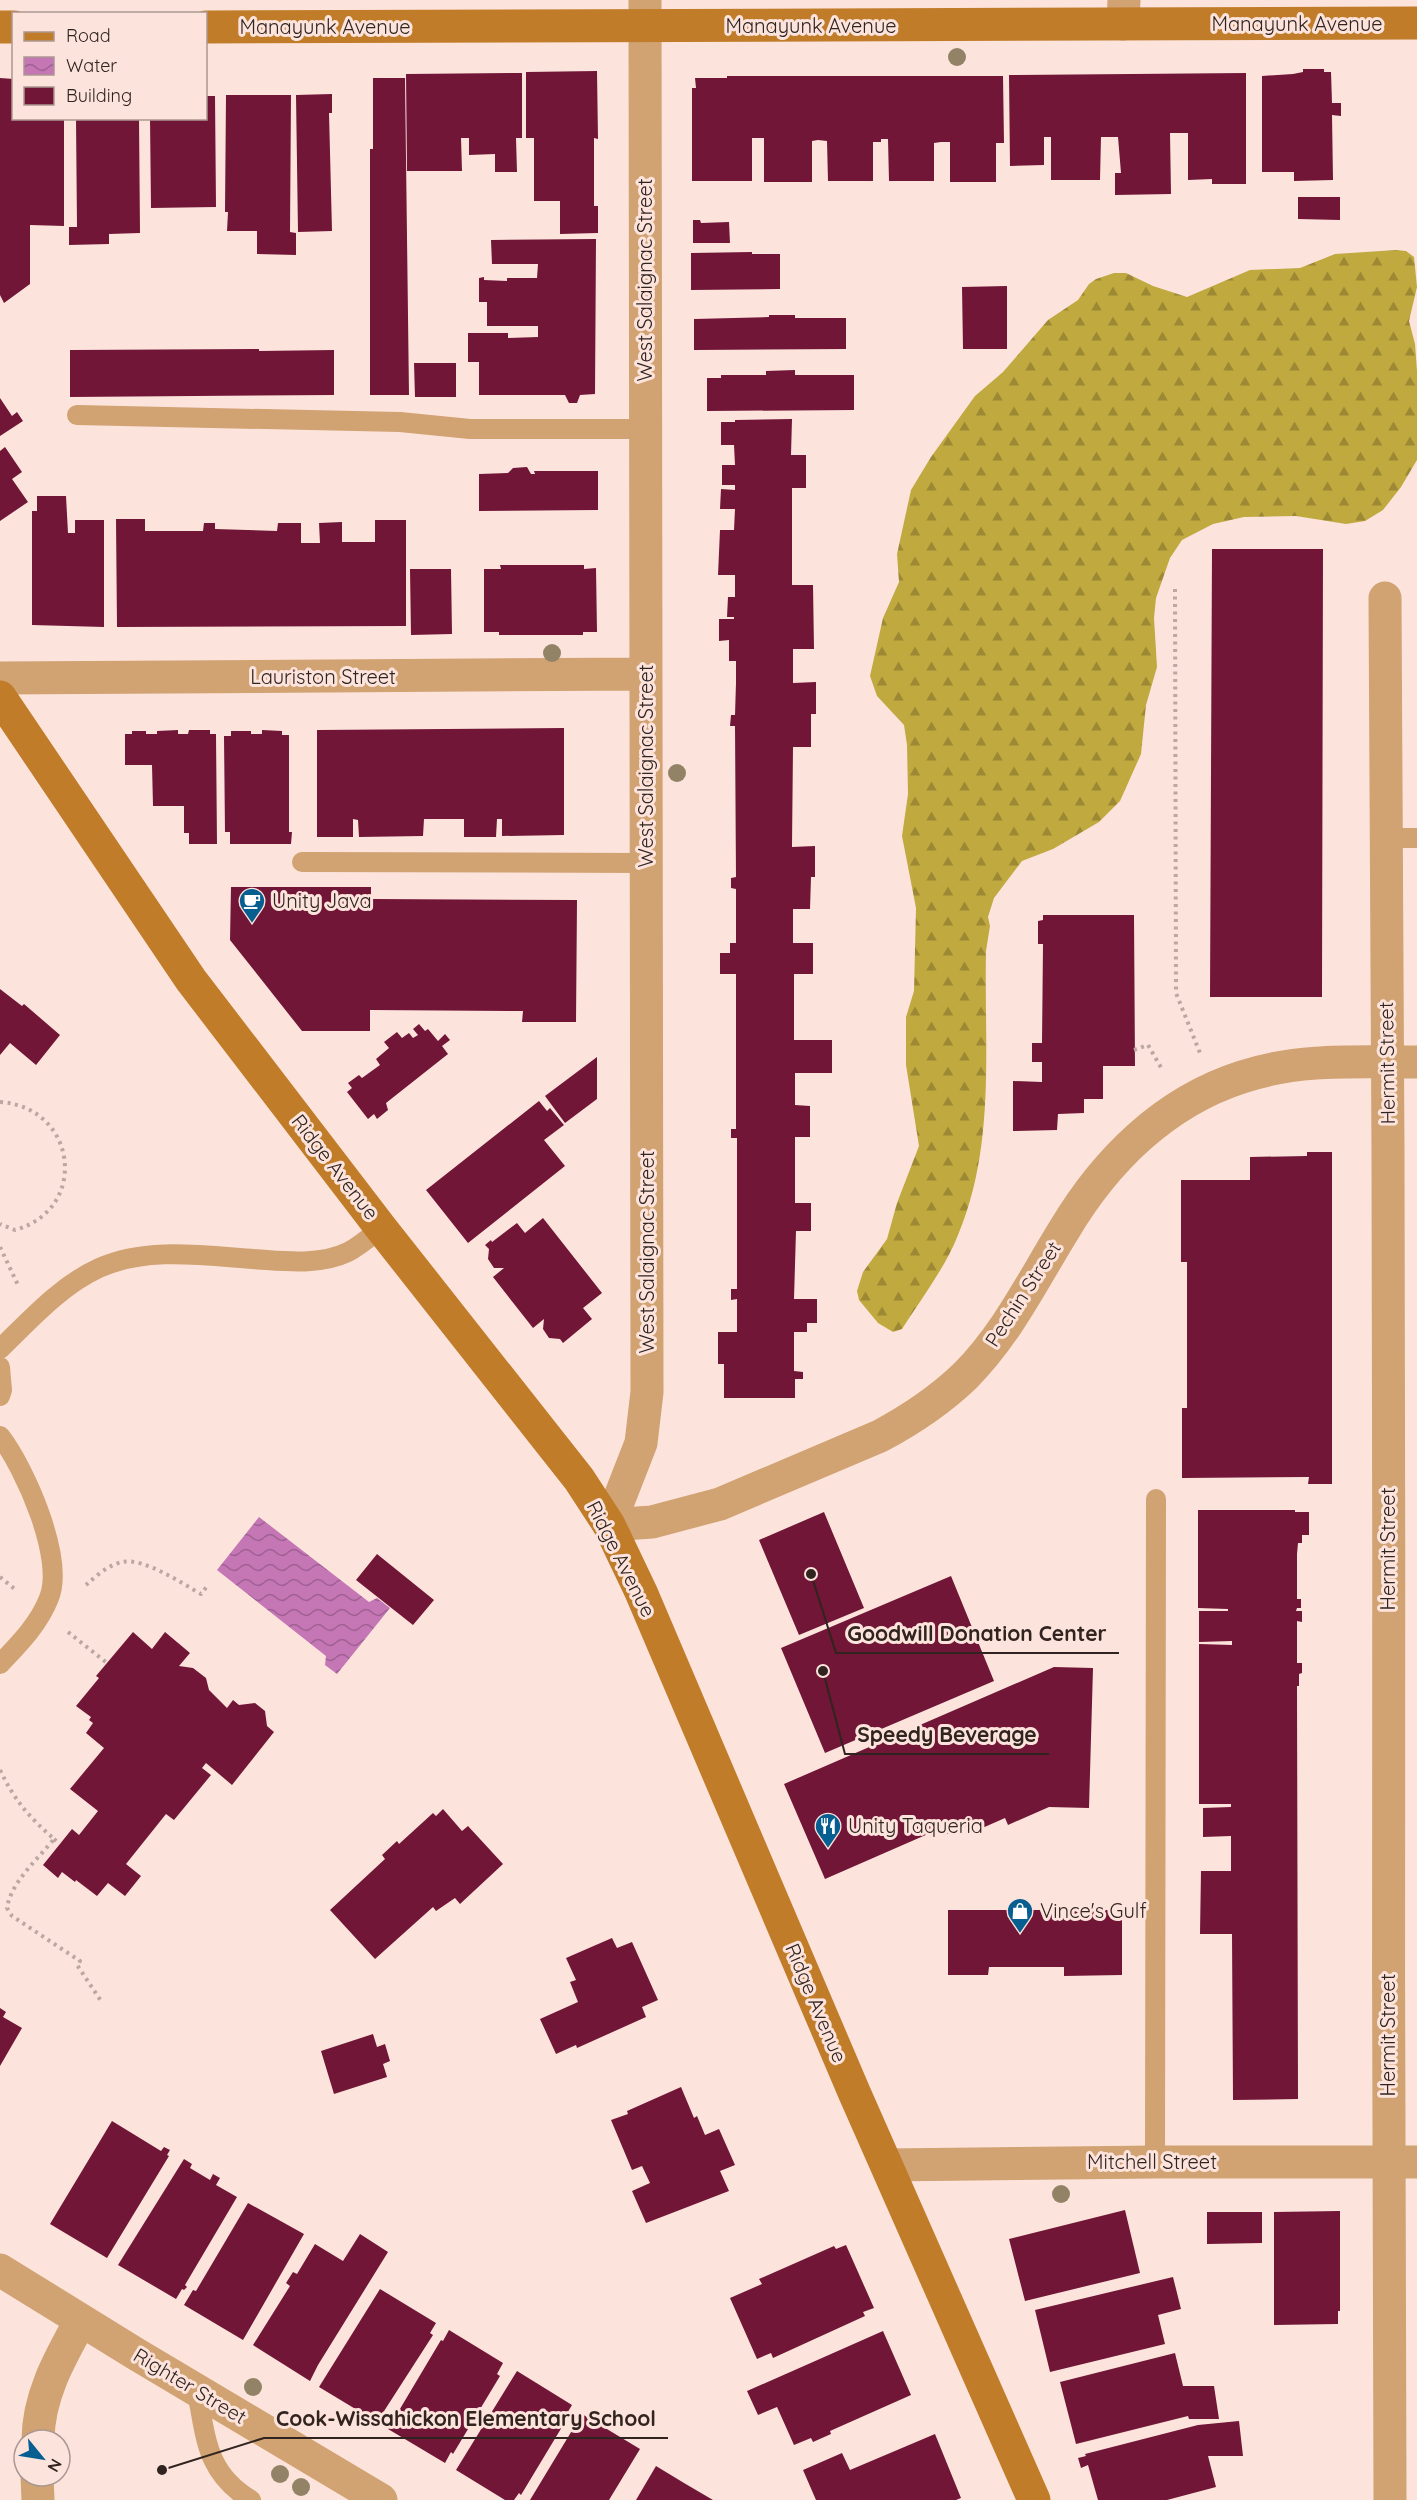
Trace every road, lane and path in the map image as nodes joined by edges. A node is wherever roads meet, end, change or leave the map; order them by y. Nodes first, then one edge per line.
1 (1124, 12) edge
2 (645, 13) edge
3 (1417, 23) edge
4 (207, 27) edge
5 (78, 415) dead end
6 (645, 429) junction
7 (1175, 589) dead end
8 (1385, 598) dead end
9 (645, 674) junction
10 (0, 678) edge
11 (0, 697) edge
12 (1385, 838) junction
13 (1417, 838) edge
14 (302, 862) dead end
15 (646, 863) junction
16 (1134, 1050) dead end
17 (1200, 1053) dead end
18 (1402, 1062) edge
19 (1164, 1071) dead end
20 (0, 1102) edge
21 (0, 1224) edge
22 (381, 1228) junction
23 (0, 1247) edge
24 (38, 1312) junction
25 (0, 1349) edge
26 (0, 1367) edge
27 (0, 1396) edge
28 (0, 1436) edge
29 (1156, 1499) dead end
30 (609, 1526) junction
31 (208, 1586) dead end
32 (81, 1589) dead end
33 (0, 1664) edge
34 (0, 1770) edge
35 (54, 1839) junction
36 (60, 1844) dead end
37 (101, 2001) dead end
38 (1155, 2162) junction
39 (1402, 2162) edge
40 (887, 2165) junction
41 (0, 2270) edge
42 (81, 2320) junction
43 (197, 2391) junction
44 (40, 2428) edge
45 (251, 2500) edge
46 (381, 2500) edge
47 (1034, 2500) edge
48 (1390, 2500) edge

1 - 2 main road, Manayunk Avenue
1 - 3 main road, Manayunk Avenue
2 - 4 main road, Manayunk Avenue
2 - 6 street, West Salaignac Street
5 - 6 lane
6 - 9 street, West Salaignac Street
7 - 17 path
8 - 12 street, Hermit Street
9 - 10 street, Lauriston Street
9 - 15 street, West Salaignac Street
11 - 22 main road, Ridge Avenue
12 - 13 lane
12 - 18 street, Hermit Street
14 - 15 lane
15 - 30 street, West Salaignac Street
16 - 19 path
18 - 30 street, Pechin Street
18 - 39 street, Hermit Street
20 - 21 path
22 - 24 lane
22 - 30 main road, Ridge Avenue
23 - 24 path
24 - 25 lane
26 - 27 lane
28 - 33 lane
29 - 38 lane
30 - 40 main road, Ridge Avenue
31 - 32 path
34 - 35 path
35 - 36 path
35 - 37 path
38 - 39 street, Mitchell Street
38 - 40 street, Mitchell Street
39 - 48 street, Hermit Street
40 - 47 main road, Ridge Avenue
41 - 42 street, Righter Street
42 - 43 street, Righter Street
42 - 44 street
43 - 45 lane
43 - 46 street, Righter Street

